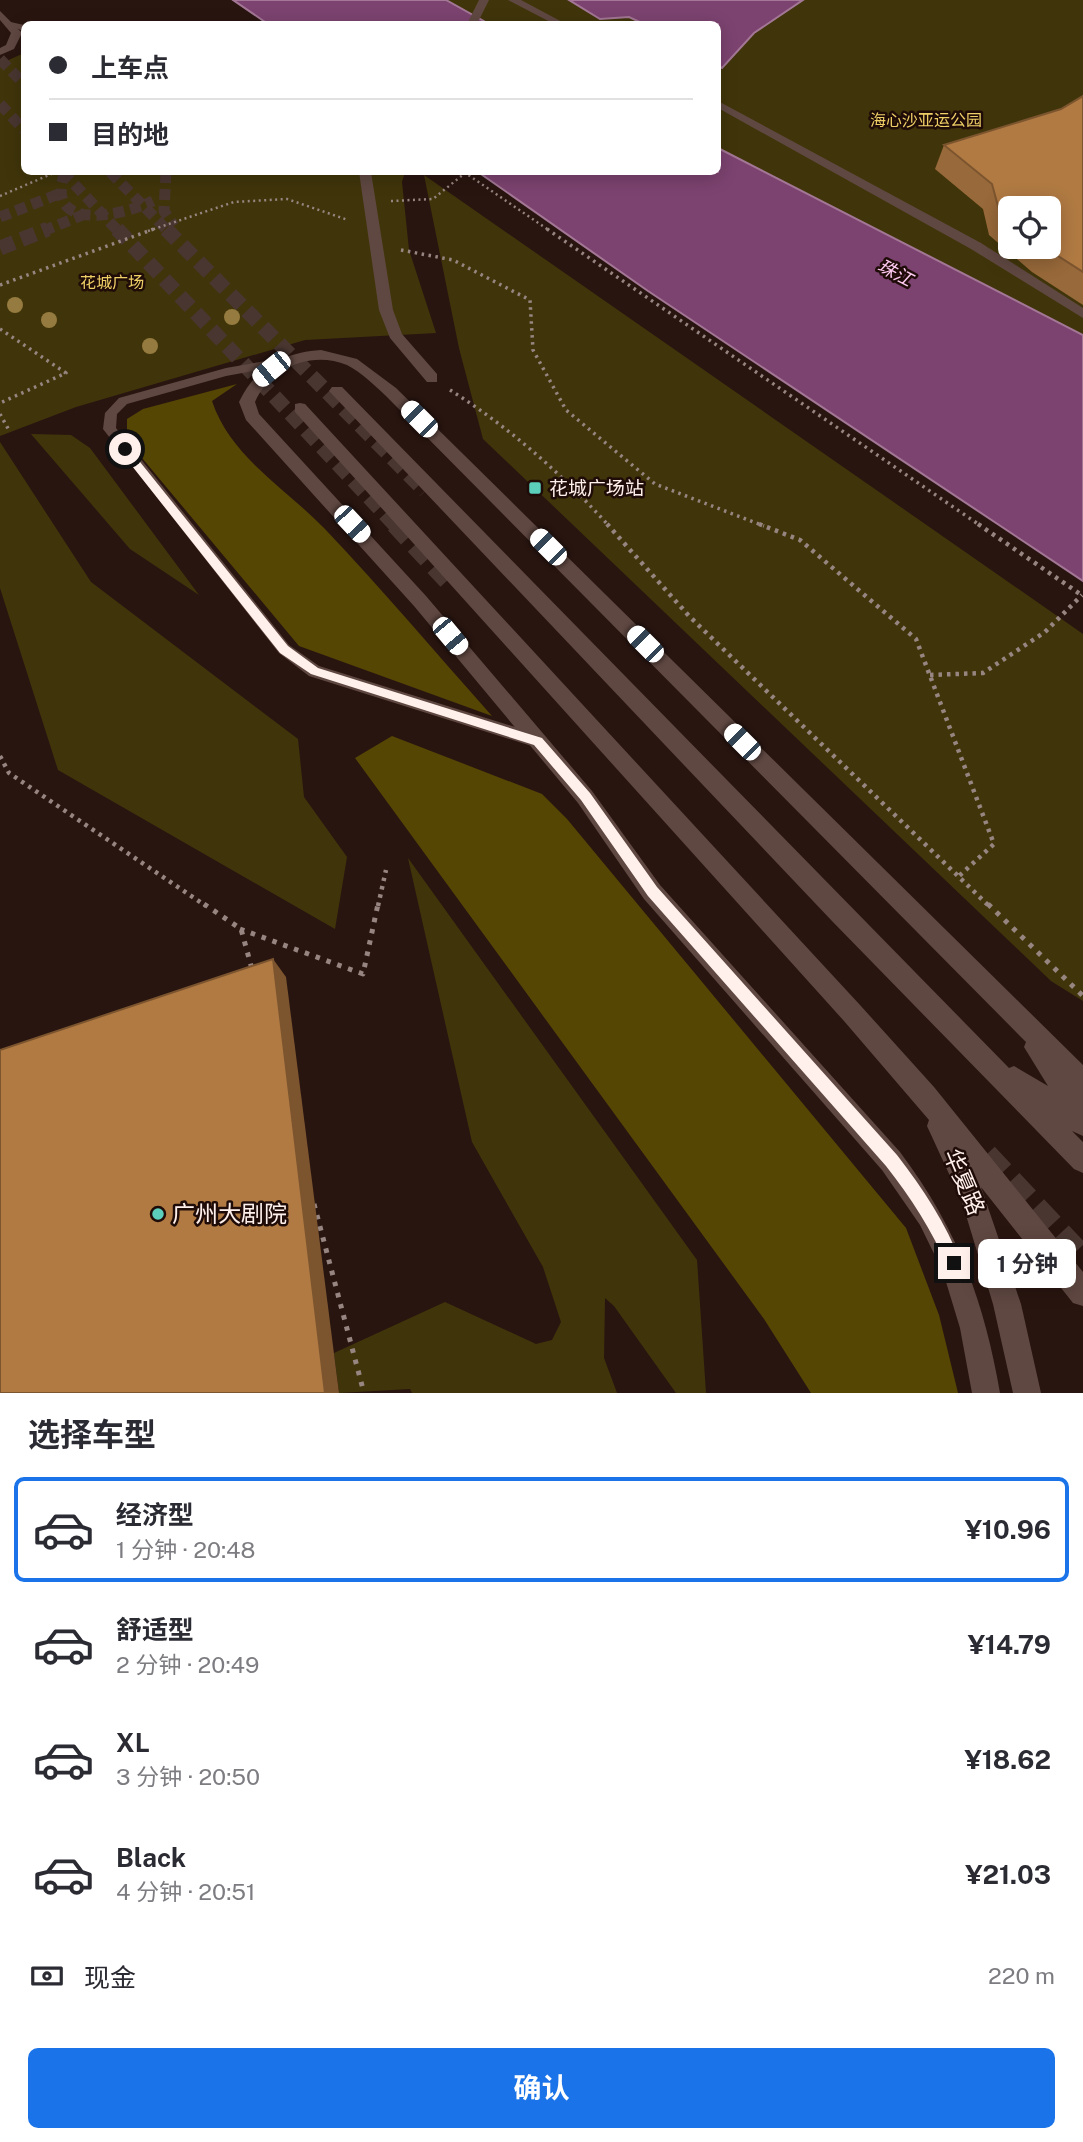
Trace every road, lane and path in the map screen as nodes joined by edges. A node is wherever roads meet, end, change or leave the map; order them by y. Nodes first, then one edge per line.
1 (484, 0) edge
2 (513, 0) edge
3 (0, 14) edge
4 (474, 21) edge
5 (555, 21) edge
6 (10, 23) junction
7 (21, 27) edge
8 (0, 52) edge
9 (721, 106) edge
10 (48, 175) edge
11 (365, 175) edge
12 (461, 175) edge
13 (468, 175) edge
14 (0, 196) edge
15 (403, 200) dead end
16 (371, 229) junction
17 (375, 250) junction
18 (0, 285) edge
19 (1083, 314) edge
20 (0, 329) edge
21 (288, 361) junction
22 (432, 378) joint
23 (337, 391) dead end
24 (0, 403) edge
25 (300, 408) dead end
26 (0, 414) edge
27 (10, 432) dead end
28 (1082, 595) edge
29 (930, 675) junction
30 (538, 741) junction
31 (0, 756) edge
32 (386, 870) dead end
33 (959, 876) junction
34 (225, 920) dead end
35 (242, 929) junction
36 (256, 983) edge
37 (1083, 996) edge
38 (1014, 1014) junction
39 (978, 1054) junction
40 (1083, 1082) edge
41 (925, 1096) junction
42 (1083, 1118) edge
43 (1083, 1124) edge
44 (1083, 1160) edge
45 (312, 1198) dead end
46 (1083, 1293) edge
47 (364, 1393) edge
48 (986, 1393) edge
49 (1027, 1393) edge

1 - 4 main road
2 - 5 main road
3 - 6 main road
6 - 7 main road
6 - 8 main road
9 - 19 main road
10 - 14 path
11 - 16 main road
12 - 15 path
13 - 28 path
16 - 17 main road
16 - 18 path
17 - 22 main road
17 - 29 path
20 - 24 path
21 - 30 main road
21 - 30 lane
21 - 38 main road
22 - 33 path
23 - 39 main road
25 - 41 main road
26 - 27 path
28 - 29 path
29 - 33 path
30 - 48 main road
31 - 35 path
32 - 35 path
33 - 37 path
34 - 35 path
35 - 36 path
38 - 40 main road
38 - 42 main road
39 - 43 main road
39 - 44 main road
41 - 46 main road
41 - 49 main road, 华夏路
45 - 47 path

